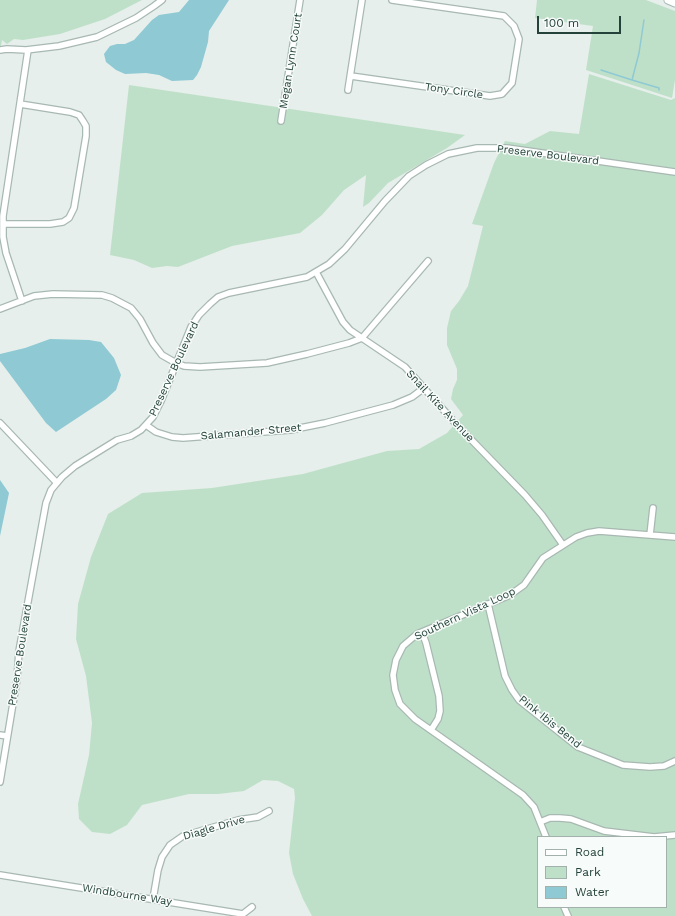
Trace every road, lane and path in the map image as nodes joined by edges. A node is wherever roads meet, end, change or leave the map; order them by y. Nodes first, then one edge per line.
1 (162, 0) edge
2 (300, 0) edge
3 (362, 0) edge
4 (392, 0) edge
5 (668, 0) edge
6 (675, 3) edge
7 (0, 50) edge
8 (28, 50) junction
9 (351, 76) junction
10 (348, 90) dead end
11 (20, 104) junction
12 (281, 121) dead end
13 (675, 172) edge
14 (3, 224) junction
15 (428, 261) dead end
16 (316, 272) junction
17 (22, 301) junction
18 (0, 308) edge
19 (362, 338) junction
20 (176, 364) junction
21 (424, 388) junction
22 (0, 423) edge
23 (146, 425) junction
24 (57, 484) junction
25 (653, 508) dead end
26 (650, 535) junction
27 (675, 537) edge
28 (563, 545) junction
29 (488, 604) junction
30 (422, 632) junction
31 (430, 730) junction
32 (0, 735) edge
33 (7, 736) junction
34 (675, 761) edge
35 (0, 782) edge
36 (269, 811) dead end
37 (540, 822) junction
38 (675, 835) edge
39 (546, 836) edge
40 (646, 836) edge
41 (664, 836) edge
42 (0, 875) edge
43 (153, 899) junction
44 (252, 907) dead end

1 - 8 street
2 - 12 street, Megan Lynn Court
3 - 9 street
4 - 9 street, Tony Circle
5 - 6 street
7 - 8 street
8 - 11 street
9 - 10 street
11 - 14 street
11 - 14 street
13 - 16 street, Preserve Boulevard
14 - 17 street
15 - 19 street
16 - 19 street, Snail Kite Avenue
16 - 20 street, Preserve Boulevard
17 - 18 street
17 - 20 street
19 - 20 street
19 - 21 street, Snail Kite Avenue
20 - 23 street, Preserve Boulevard
21 - 23 street, Salamander Street
21 - 28 street, Snail Kite Avenue
22 - 24 street
23 - 24 street, Preserve Boulevard
24 - 33 street, Preserve Boulevard
25 - 26 street
26 - 27 street, Southern Vista Loop
26 - 28 street, Southern Vista Loop
28 - 29 street, Southern Vista Loop
29 - 30 street, Southern Vista Loop
29 - 34 street, Pink Ibis Bend
30 - 31 street
30 - 31 street, Southern Vista Loop
31 - 37 street, Southern Vista Loop
32 - 33 street
33 - 35 street, Preserve Boulevard
36 - 43 street, Diagle Drive
37 - 39 street, Southern Vista Loop
37 - 40 street
38 - 41 street
42 - 43 street, Windbourne Way
43 - 44 street, Windbourne Way

